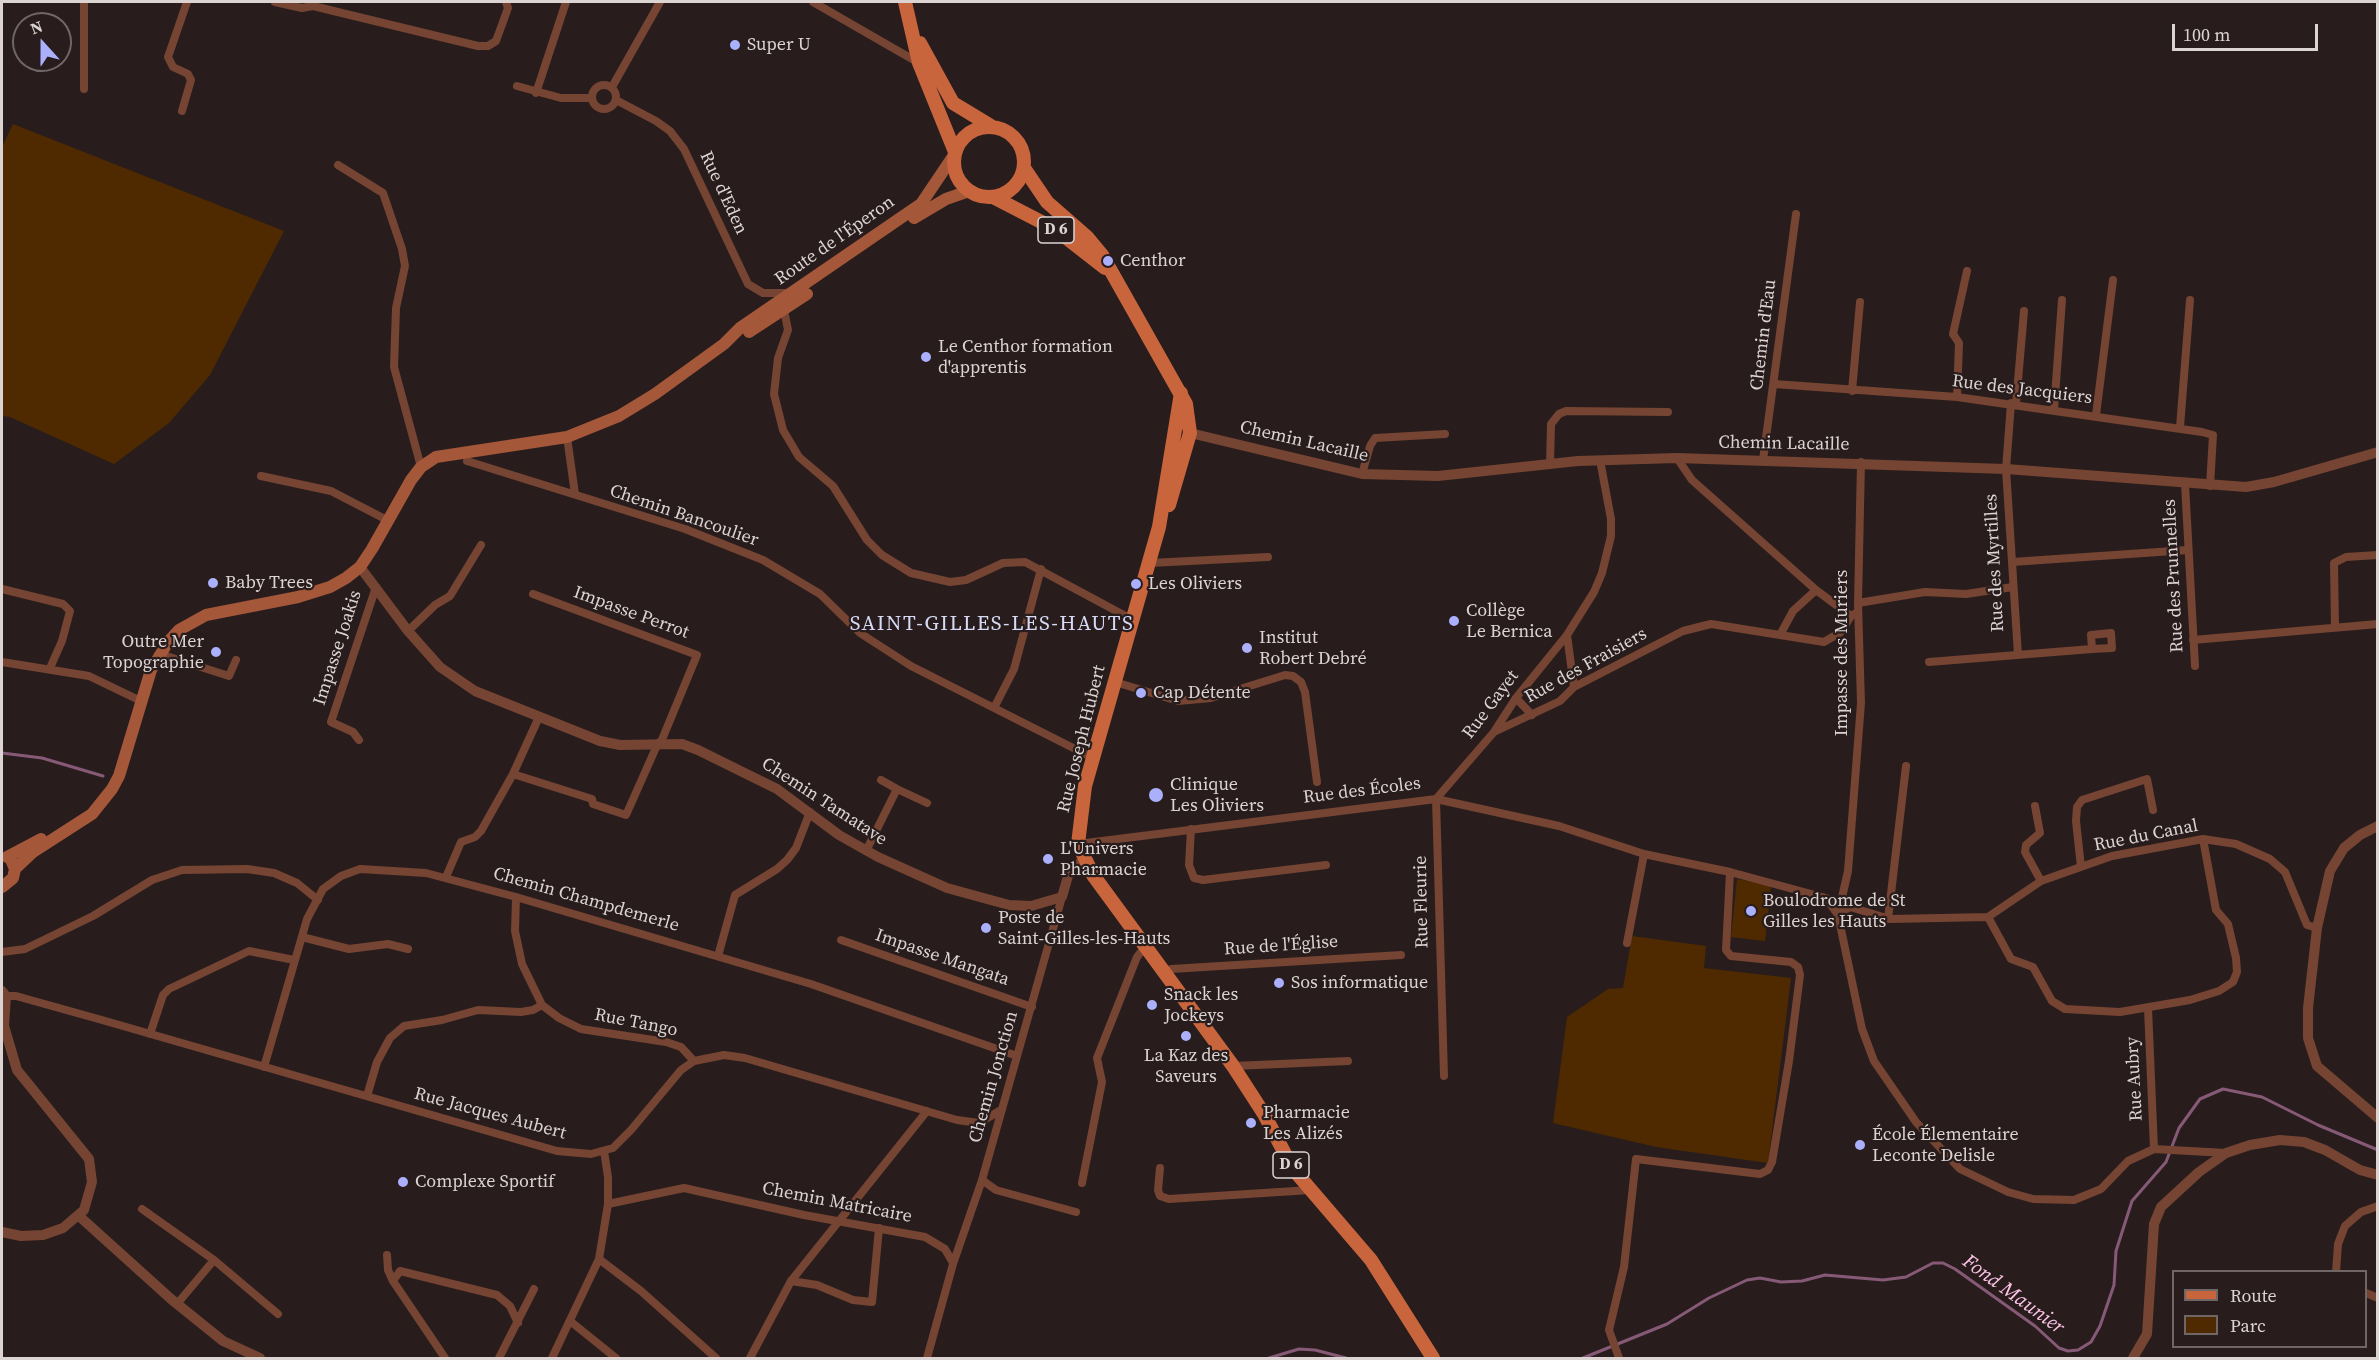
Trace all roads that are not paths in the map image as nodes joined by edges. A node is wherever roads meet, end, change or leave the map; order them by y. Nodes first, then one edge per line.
1 (84, 2) edge
2 (187, 2) edge
3 (274, 2) edge
4 (506, 2) edge
5 (566, 2) edge
6 (660, 2) edge
7 (813, 2) edge
8 (905, 2) edge
9 (314, 4) edge
10 (913, 30) junction
11 (919, 63) junction
12 (518, 86) dead end
13 (612, 87) junction
14 (84, 89) dead end
15 (536, 93) junction
16 (592, 99) junction
17 (616, 100) junction
18 (182, 111) dead end
19 (993, 126) junction
20 (955, 154) junction
21 (338, 165) dead end
22 (1024, 168) junction
23 (969, 191) junction
24 (993, 197) junction
25 (1796, 214) dead end
26 (1967, 271) dead end
27 (1113, 274) junction
28 (813, 280) junction
29 (2113, 280) dead end
30 (793, 293) junction
31 (2062, 300) dead end
32 (2190, 300) dead end
33 (1860, 302) dead end
34 (784, 310) junction
35 (2024, 311) dead end
36 (724, 344) junction
37 (1774, 384) junction
38 (1852, 391) junction
39 (1181, 393) junction
40 (1957, 397) junction
41 (2013, 404) junction
42 (1179, 408) junction
43 (2054, 410) junction
44 (1668, 412) dead end
45 (2096, 415) junction
46 (2180, 428) junction
47 (1190, 433) junction
48 (1445, 434) dead end
49 (567, 437) junction
50 (2378, 452) edge
51 (1677, 458) junction
52 (1600, 460) junction
53 (1763, 460) junction
54 (466, 461) dead end
55 (1861, 462) junction
56 (1550, 465) junction
57 (421, 467) junction
58 (2006, 469) junction
59 (1362, 474) junction
60 (261, 476) dead end
61 (2185, 484) junction
62 (2210, 486) junction
63 (576, 495) junction
64 (387, 520) junction
65 (1160, 526) junction
66 (481, 545) dead end
67 (2188, 550) junction
68 (2378, 555) edge
69 (1268, 557) dead end
70 (2012, 562) junction
71 (1150, 563) junction
72 (360, 567) junction
73 (1041, 569) junction
74 (2013, 586) junction
75 (376, 587) junction
76 (2, 589) edge
77 (1816, 590) junction
78 (533, 594) dead end
79 (1856, 610) junction
80 (1132, 620) junction
81 (2378, 624) edge
82 (2335, 627) junction
83 (408, 631) junction
84 (1567, 634) junction
85 (1780, 635) junction
86 (2193, 639) junction
87 (2092, 650) dead end
88 (160, 654) junction
89 (2018, 655) junction
90 (236, 660) dead end
91 (2, 662) edge
92 (1929, 662) dead end
93 (2195, 666) dead end
94 (50, 668) junction
95 (1115, 681) junction
96 (1574, 687) junction
97 (1516, 698) junction
98 (142, 702) junction
99 (994, 708) junction
100 (1532, 716) junction
101 (539, 717) junction
102 (1494, 732) junction
103 (359, 740) dead end
104 (659, 742) junction
105 (1093, 758) junction
106 (1906, 766) dead end
107 (513, 774) junction
108 (881, 780) dead end
109 (1317, 782) dead end
110 (897, 789) junction
111 (107, 795) junction
112 (1436, 799) junction
113 (927, 802) dead end
114 (2034, 806) dead end
115 (2153, 810) dead end
116 (810, 812) junction
117 (2378, 826) edge
118 (1191, 829) junction
119 (2203, 839) junction
120 (1078, 844) junction
121 (866, 851) junction
122 (1644, 854) junction
123 (4, 856) edge
124 (1085, 860) junction
125 (1326, 865) dead end
126 (2081, 867) junction
127 (15, 869) junction
128 (1730, 872) junction
129 (446, 877) junction
130 (2041, 881) junction
131 (3, 889) edge
132 (516, 897) junction
133 (1062, 897) junction
134 (318, 900) junction
135 (1838, 915) junction
136 (1988, 917) junction
137 (1888, 919) junction
138 (2317, 928) junction
139 (302, 937) junction
140 (841, 940) dead end
141 (1627, 943) dead end
142 (1145, 947) junction
143 (408, 949) dead end
144 (2, 952) edge
145 (1401, 955) dead end
146 (718, 956) junction
147 (294, 960) junction
148 (1164, 973) junction
149 (4, 994) edge
150 (542, 1005) junction
151 (1032, 1007) junction
152 (2148, 1008) junction
153 (150, 1034) junction
154 (1017, 1056) junction
155 (693, 1061) junction
156 (1348, 1061) dead end
157 (1233, 1066) junction
158 (264, 1067) junction
159 (1444, 1076) dead end
160 (367, 1096) junction
161 (1001, 1110) junction
162 (927, 1111) junction
163 (2378, 1118) edge
164 (2154, 1149) junction
165 (604, 1151) junction
166 (2226, 1153) junction
167 (1160, 1168) dead end
168 (2378, 1175) edge
169 (982, 1180) junction
170 (1082, 1183) dead end
171 (1311, 1190) junction
172 (608, 1204) junction
173 (2378, 1206) edge
174 (142, 1209) dead end
175 (1076, 1212) dead end
176 (79, 1216) junction
177 (840, 1221) junction
178 (879, 1228) junction
179 (2, 1232) edge
180 (387, 1255) dead end
181 (599, 1259) junction
182 (214, 1260) junction
183 (953, 1264) junction
184 (2336, 1270) edge
185 (393, 1281) junction
186 (791, 1281) junction
187 (534, 1289) dead end
188 (177, 1304) junction
189 (278, 1314) dead end
190 (570, 1321) junction
191 (518, 1323) junction
192 (501, 1358) edge
193 (260, 1359) edge
194 (446, 1359) edge
195 (552, 1359) edge
196 (616, 1359) edge
197 (716, 1359) edge
198 (750, 1359) edge
199 (927, 1359) edge
200 (1433, 1359) edge
201 (1619, 1359) edge
202 (2133, 1359) edge

1 - 14 street
2 - 18 street
3 - 9 street
4 - 9 street
5 - 15 street
6 - 13 street
7 - 11 street
8 - 10 main road
10 - 11 main road
10 - 19 main road
11 - 20 main road
12 - 15 street
13 - 16 street
13 - 17 street
15 - 16 street
16 - 17 street
17 - 30 street, Rue d'Eden
19 - 20 main road
19 - 22 main road
20 - 23 main road
20 - 28 main road, Route de l'Éperon
21 - 57 street
22 - 24 main road
22 - 27 main road, Rue Joseph Hubert / D 6
23 - 24 main road
23 - 34 main road, Route de l'Éperon
24 - 27 main road, Rue Joseph Hubert / D 6
25 - 37 street, Chemin d'Eau
26 - 40 street
27 - 39 main road, Rue Joseph Hubert / D 6
28 - 30 main road, Route de l'Éperon
28 - 34 main road
29 - 45 street
30 - 36 main road, Route de l'Éperon
31 - 43 street
32 - 46 street
33 - 38 street
34 - 36 main road, Route de l'Éperon
34 - 73 street
35 - 41 street, Rue des Myrtilles
36 - 49 main road, Route de l'Éperon
37 - 38 street, Rue des Jacquiers
37 - 53 street, Chemin d'Eau
38 - 40 street, Rue des Jacquiers
39 - 42 main road, Rue Joseph Hubert / D 6
39 - 47 main road, Rue Joseph Hubert / D 6
40 - 41 street, Rue des Jacquiers
41 - 43 street, Rue des Jacquiers
41 - 58 street, Rue des Myrtilles
42 - 47 main road
42 - 65 main road, Rue Joseph Hubert / D 6
43 - 45 street, Rue des Jacquiers
44 - 56 street
45 - 46 street, Rue des Jacquiers
46 - 62 street, Rue des Jacquiers
47 - 59 street, Chemin Lacaille
47 - 65 main road, Rue Joseph Hubert / D 6
48 - 59 street
49 - 57 main road, Route de l'Éperon
49 - 63 street
50 - 62 street, Chemin Lacaille
51 - 52 street, Chemin Lacaille
51 - 53 street, Chemin Lacaille
51 - 77 street
52 - 56 street, Chemin Lacaille
52 - 84 street, Rue Gayet
53 - 55 street, Chemin Lacaille
54 - 63 street, Chemin Bancoulier
55 - 58 street, Chemin Lacaille
55 - 79 street, Impasse des Muriers
56 - 59 street, Chemin Lacaille
57 - 64 main road, Route de l'Éperon
58 - 61 street, Chemin Lacaille
58 - 70 street, Rue des Myrtilles
60 - 64 street
61 - 62 street, Chemin Lacaille
61 - 67 street, Rue des Prunnelles
63 - 99 street, Chemin Bancoulier
64 - 72 main road, Route de l'Éperon
65 - 71 main road, Rue Joseph Hubert / D 6
66 - 83 street
67 - 70 street
67 - 86 street, Rue des Prunnelles
68 - 82 street
69 - 71 street
70 - 74 street, Rue des Myrtilles
71 - 80 main road, Rue Joseph Hubert / D 6
72 - 75 street, Chemin Tamatave
72 - 88 main road, Route de l'Éperon
73 - 80 street
73 - 99 street
74 - 79 street
74 - 89 street, Rue des Myrtilles
75 - 83 street, Chemin Tamatave
75 - 103 street, Impasse Joakis
76 - 94 street
77 - 79 street
77 - 85 street
78 - 104 street, Impasse Perrot
79 - 85 street, Rue des Fraisiers
79 - 135 street, Impasse des Muriers
80 - 95 main road, Rue Joseph Hubert / D 6
81 - 82 street
82 - 86 street
83 - 101 street, Chemin Tamatave
84 - 96 street
84 - 97 street, Rue Gayet
85 - 96 street, Rue des Fraisiers
86 - 93 street, Rue des Prunnelles
87 - 89 street, Rue des Myrtilles
88 - 90 street
88 - 98 main road, Route de l'Éperon
89 - 92 street, Rue des Myrtilles
91 - 94 street
94 - 98 street
95 - 105 main road, Rue Joseph Hubert / D 6
95 - 109 street
96 - 100 street, Rue des Fraisiers
97 - 100 street
97 - 102 street, Rue Gayet
98 - 111 main road, Route de l'Éperon
99 - 105 street, Chemin Bancoulier
100 - 102 street, Rue des Fraisiers
101 - 104 street, Chemin Tamatave
101 - 107 street
102 - 112 street, Rue Gayet
104 - 107 street
104 - 116 street, Chemin Tamatave
105 - 120 main road, Rue Joseph Hubert / D 6
106 - 137 street
107 - 129 street
108 - 110 street
110 - 113 street
110 - 121 street
111 - 123 main road, Route de l'Éperon
111 - 127 main road, Route de l'Éperon
112 - 118 street, Rue des Écoles
112 - 122 street, Rue des Écoles
112 - 159 street, Rue Fleurie
114 - 130 street
115 - 126 street, Rue du Canal
116 - 121 street, Chemin Tamatave
116 - 146 street
117 - 138 street
118 - 120 street, Rue des Écoles
118 - 125 street
119 - 126 street, Rue du Canal
119 - 138 street, Rue du Canal
119 - 152 street, Rue Aubry
120 - 124 main road, Rue Joseph Hubert / D 6
121 - 133 street, Chemin Tamatave
122 - 128 street, Rue des Écoles
122 - 141 street
123 - 127 main road
124 - 133 street
124 - 142 main road, Rue Joseph Hubert / D 6
126 - 130 street, Rue du Canal
127 - 131 main road, Route de l'Éperon
128 - 135 street, Rue des Écoles
128 - 201 street
129 - 132 street, Chemin Champdemerle
129 - 134 street, Chemin Champdemerle
130 - 136 street, Rue du Canal
132 - 146 street, Chemin Champdemerle
132 - 150 street, Rue Tango
133 - 151 street, Chemin Jonction
134 - 139 street, Chemin Champdemerle
134 - 144 street
135 - 137 street
135 - 164 street
136 - 137 street
136 - 152 street, Rue Aubry
138 - 163 street
139 - 143 street
139 - 147 street, Chemin Champdemerle
140 - 151 street, Impasse Mangata
142 - 148 main road, Rue Joseph Hubert / D 6
142 - 170 street
145 - 148 street, Rue de l'Église
146 - 154 street, Chemin Champdemerle
147 - 153 street
147 - 158 street, Chemin Champdemerle
148 - 157 main road, Rue Joseph Hubert / D 6
149 - 153 street, Rue Jacques Aubert
149 - 176 street
150 - 155 street, Rue Tango
150 - 160 street
151 - 154 street, Chemin Jonction
152 - 164 street, Rue Aubry
153 - 158 street, Rue Jacques Aubert
154 - 161 street, Chemin Jonction
155 - 162 street
155 - 165 street
156 - 157 street
157 - 171 main road, Rue Joseph Hubert / D 6
158 - 160 street, Rue Jacques Aubert
160 - 165 street, Rue Jacques Aubert
161 - 162 street
161 - 169 street, Chemin Jonction
162 - 177 street
164 - 166 street
165 - 172 street
166 - 168 street
166 - 202 street
167 - 171 street
169 - 175 street
169 - 183 street, Chemin Jonction
171 - 200 main road, Rue Joseph Hubert / D 6
172 - 177 street, Chemin Matricaire
172 - 181 street
173 - 184 street
174 - 182 street
176 - 179 street
176 - 188 street
177 - 178 street, Chemin Matricaire
177 - 186 street
178 - 183 street, Chemin Matricaire
178 - 186 street
180 - 185 street
181 - 190 street
181 - 197 street
182 - 188 street
182 - 189 street
183 - 199 street
185 - 191 street
185 - 194 street
186 - 198 street
187 - 191 street
188 - 193 street
190 - 195 street
190 - 196 street
191 - 192 street

